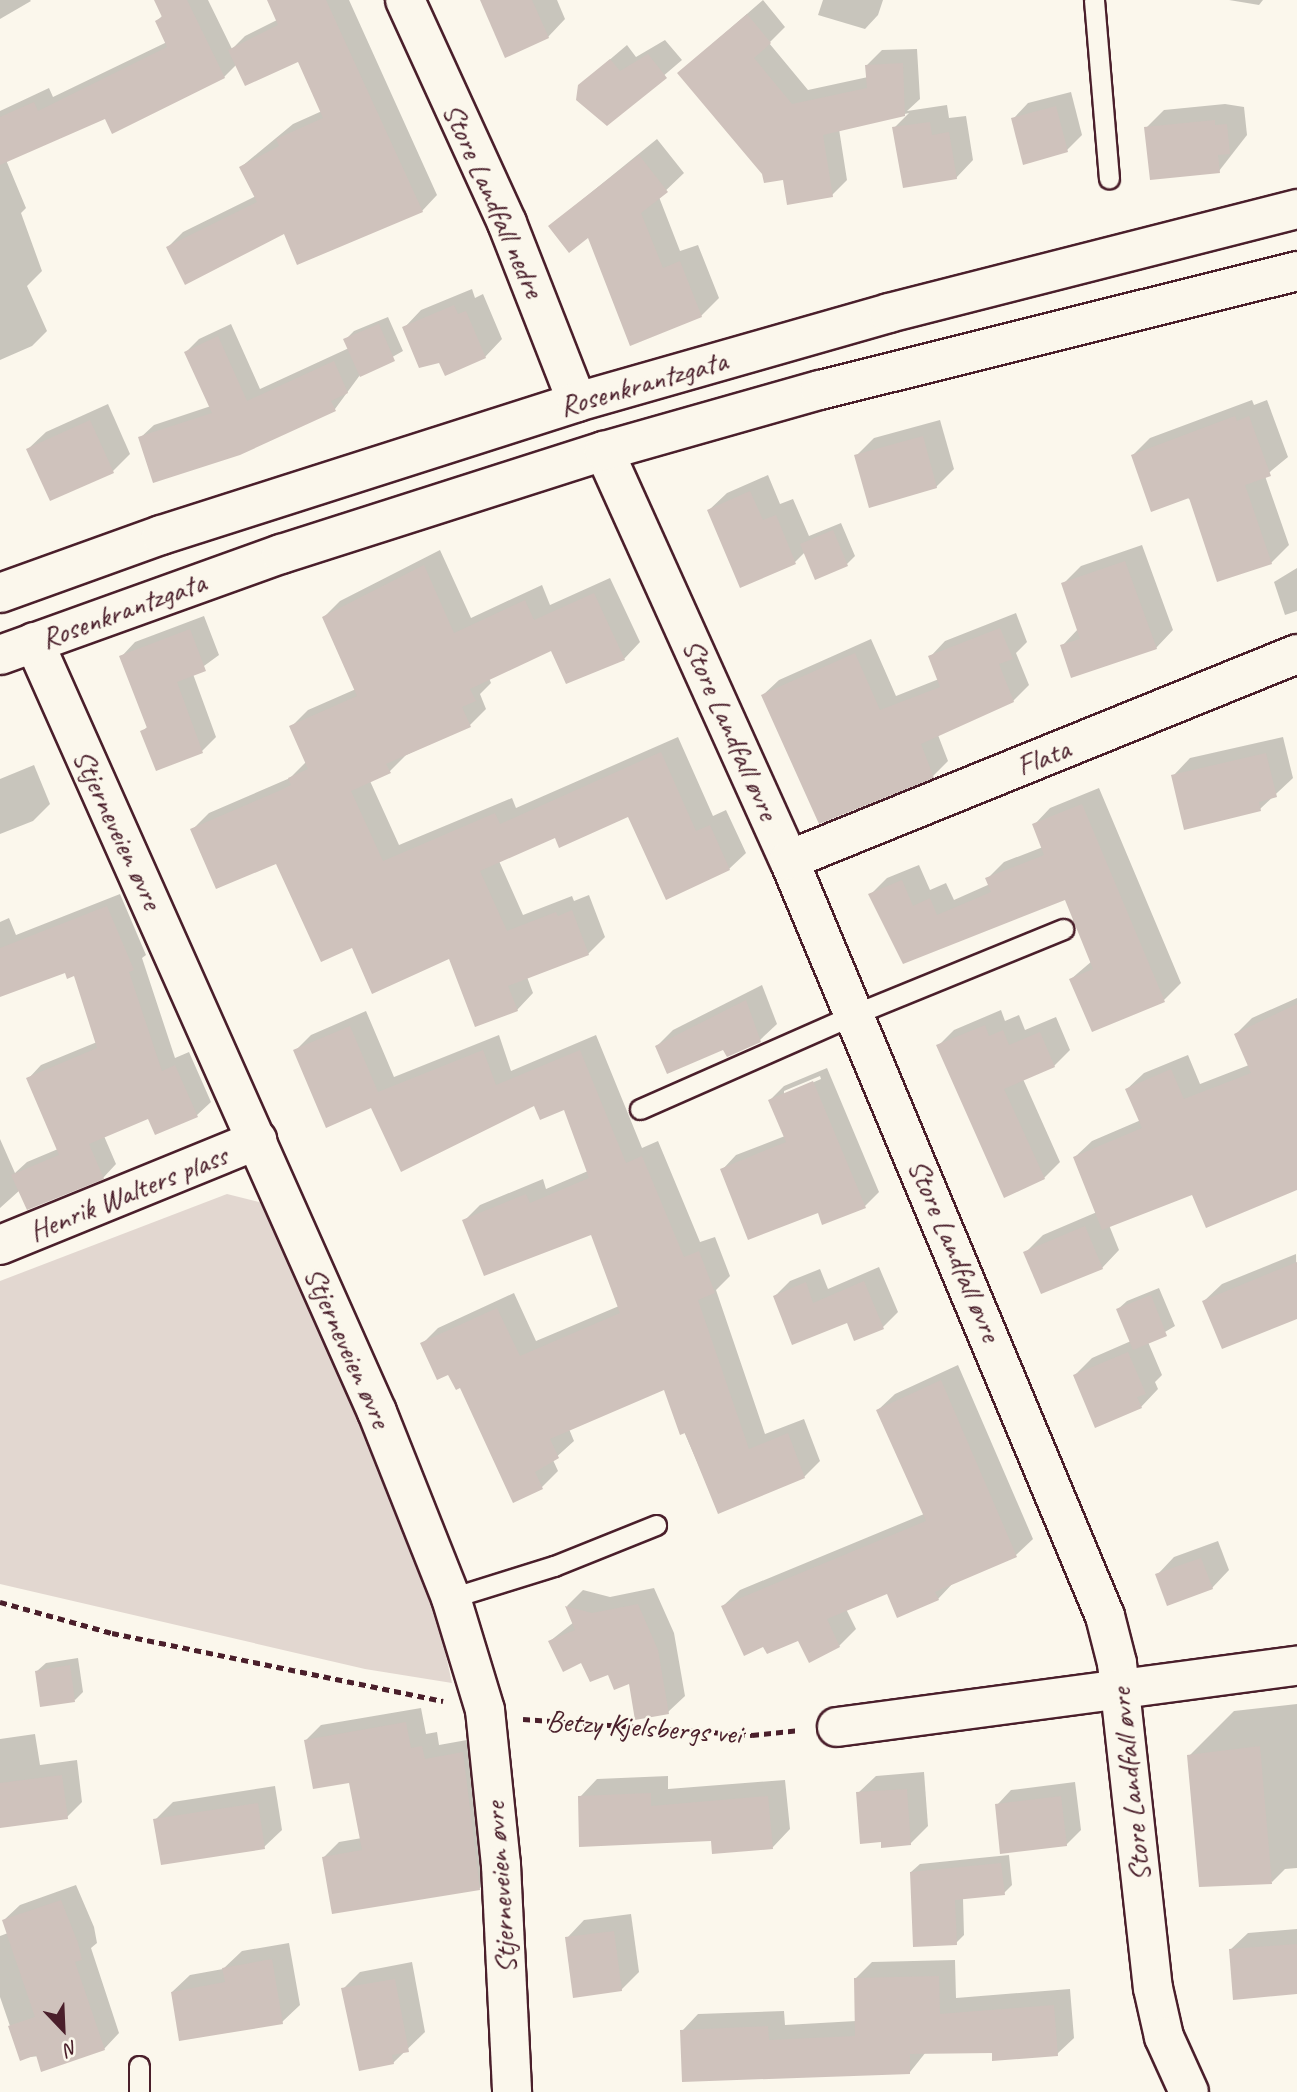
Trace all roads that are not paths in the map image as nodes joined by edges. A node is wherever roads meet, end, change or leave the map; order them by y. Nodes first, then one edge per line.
1 (405, 0) edge
2 (1094, 0) edge
3 (1108, 178) dead end
4 (1297, 209) edge
5 (1297, 271) edge
6 (577, 402) junction
7 (604, 451) junction
8 (3, 583) edge
9 (17, 649) edge
10 (1297, 654) edge
11 (789, 860) junction
12 (1063, 929) dead end
13 (855, 1014) junction
14 (640, 1110) dead end
15 (257, 1140) junction
16 (0, 1245) edge
17 (656, 1525) dead end
18 (451, 1598) junction
19 (1297, 1666) edge
20 (1120, 1690) junction
21 (837, 1727) road end
22 (139, 2066) dead end
23 (1180, 2090) edge
24 (139, 2092) edge
25 (512, 2092) edge

1 - 6 street, Store Landfall nedre
2 - 3 lane
4 - 6 street, Rosenkrantzgata
5 - 7 street, Rosenkrantzgata
6 - 8 street, Rosenkrantzgata
7 - 9 street, Rosenkrantzgata
7 - 11 street, Store Landfall øvre
9 - 15 street, Stjerneveien øvre
10 - 11 street, Flata
11 - 13 street, Store Landfall øvre
12 - 13 lane
13 - 14 lane
13 - 20 street, Store Landfall øvre
15 - 16 street, Henrik Walters plass
15 - 18 street, Stjerneveien øvre
17 - 18 lane
18 - 25 street, Stjerneveien øvre
19 - 20 street
20 - 21 street
20 - 23 street, Store Landfall øvre
22 - 24 lane

